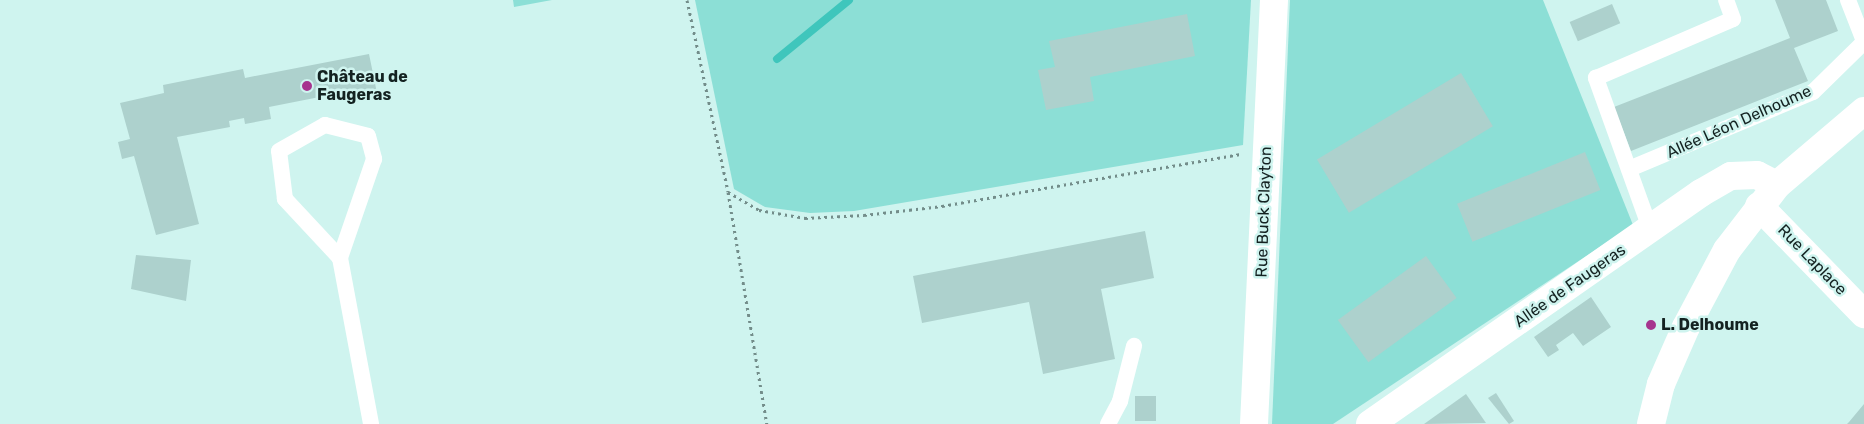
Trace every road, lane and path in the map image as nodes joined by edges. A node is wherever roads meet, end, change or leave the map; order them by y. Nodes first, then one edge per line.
1 (688, 0) edge
2 (1274, 0) edge
3 (1726, 0) edge
4 (1848, 0) edge
5 (1864, 41) edge
6 (1864, 111) edge
7 (1629, 169) junction
8 (1265, 170) junction
9 (1777, 185) junction
10 (728, 192) junction
11 (1759, 206) junction
12 (1651, 231) junction
13 (340, 258) junction
14 (1864, 314) edge
15 (1134, 346) dead end
16 (371, 424) edge
17 (766, 424) edge
18 (1108, 424) edge
19 (1254, 424) edge
20 (1370, 424) edge
21 (1651, 424) edge

1 - 10 path
2 - 8 street, Rue Buck Clayton
3 - 7 lane
4 - 5 lane, Allée Léon Delhoume
5 - 7 lane, Allée Léon Delhoume
6 - 9 street
7 - 12 lane
8 - 10 path
8 - 19 street, Rue Buck Clayton
9 - 11 street
9 - 12 street, Allée de Faugeras
10 - 17 path
11 - 14 street, Rue Laplace
11 - 21 street
12 - 20 street, Allée de Faugeras
13 - 13 lane
13 - 16 lane
15 - 18 lane

